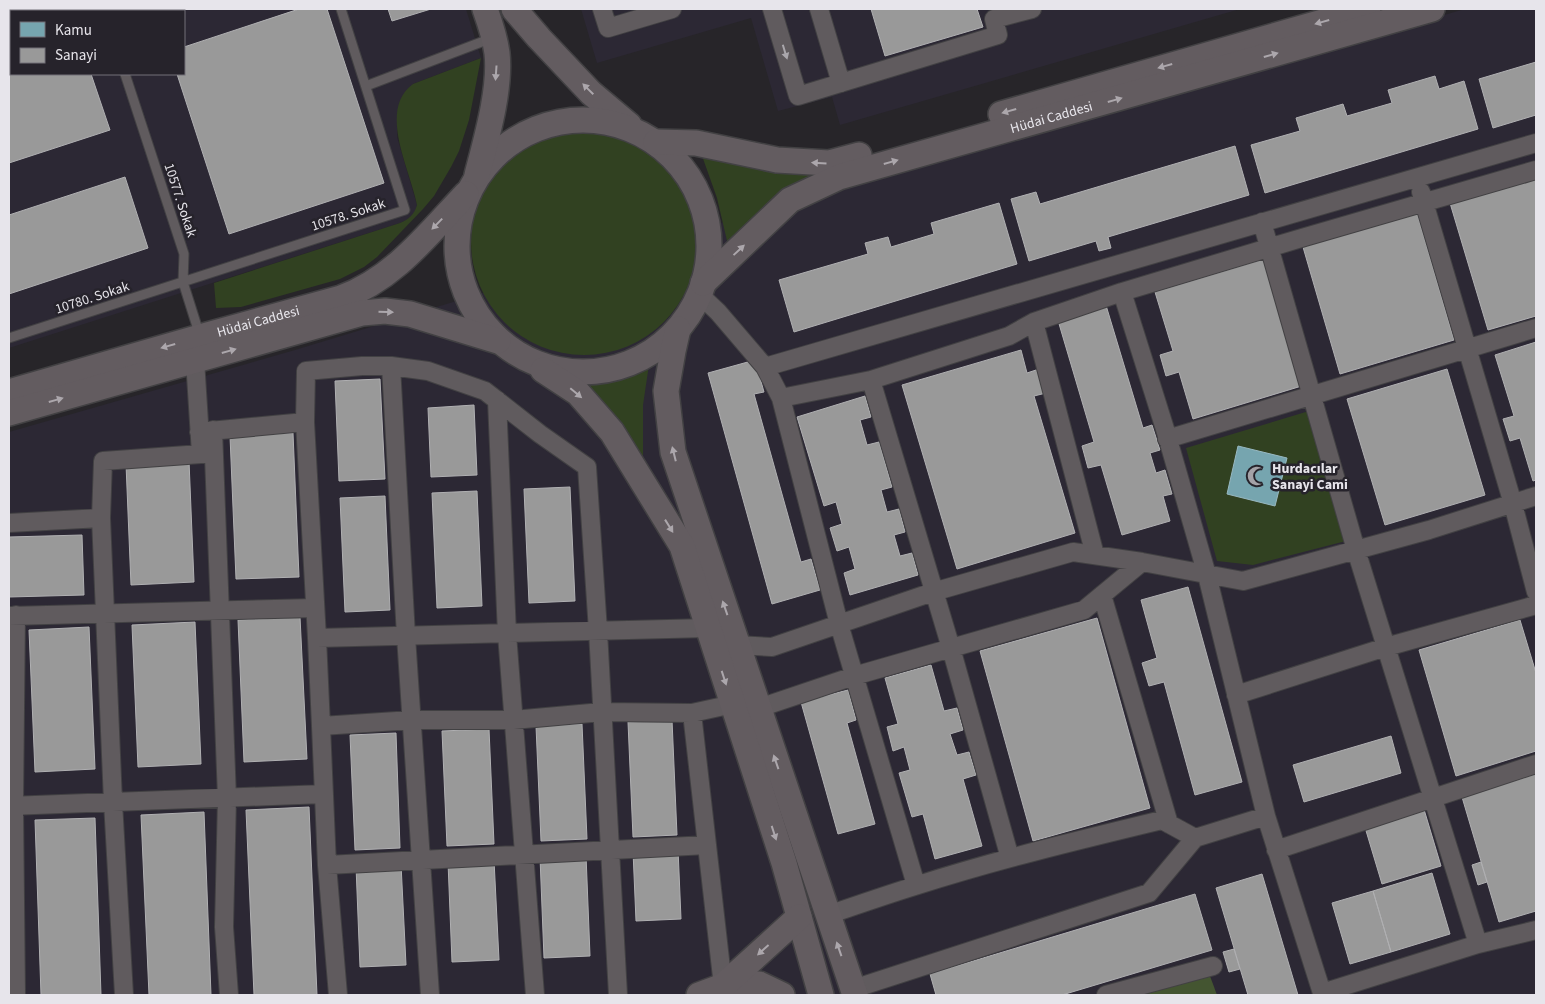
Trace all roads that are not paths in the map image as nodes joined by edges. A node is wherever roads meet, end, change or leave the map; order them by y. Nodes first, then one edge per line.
1 (341, 9) edge
2 (485, 9) edge
3 (514, 9) edge
4 (602, 9) edge
5 (672, 9) edge
6 (772, 9) edge
7 (819, 9) edge
8 (1032, 9) edge
9 (1368, 9) edge
10 (1432, 9) edge
11 (992, 14) edge
12 (494, 38) junction
13 (125, 75) edge
14 (841, 83) junction
15 (366, 86) junction
16 (647, 137) junction
17 (1536, 143) edge
18 (1536, 170) edge
19 (1417, 178) junction
20 (474, 184) junction
21 (1424, 202) junction
22 (1262, 222) junction
23 (1269, 248) junction
24 (183, 282) junction
25 (702, 289) junction
26 (1122, 292) junction
27 (1034, 322) junction
28 (1536, 328) edge
29 (678, 329) junction
30 (200, 336) junction
31 (9, 338) edge
32 (500, 341) junction
33 (1468, 349) junction
34 (522, 356) junction
35 (195, 360) junction
36 (391, 366) junction
37 (765, 367) junction
38 (871, 380) junction
39 (9, 392) edge
40 (1311, 396) junction
41 (781, 398) junction
42 (497, 400) junction
43 (9, 413) edge
44 (306, 422) junction
45 (206, 431) junction
46 (1167, 439) junction
47 (1536, 496) edge
48 (1513, 504) junction
49 (101, 518) junction
50 (9, 523) edge
51 (1356, 550) junction
52 (1095, 556) junction
53 (1142, 562) junction
54 (1207, 575) junction
55 (933, 592) junction
56 (1536, 592) edge
57 (1102, 595) junction
58 (1536, 605) edge
59 (315, 608) junction
60 (220, 611) junction
61 (105, 612) junction
62 (12, 616) edge
63 (839, 624) junction
64 (708, 628) junction
65 (598, 631) junction
66 (507, 634) junction
67 (406, 636) junction
68 (317, 638) junction
69 (737, 645) junction
70 (951, 648) junction
71 (1386, 648) junction
72 (854, 676) junction
73 (1236, 695) junction
74 (733, 704) junction
75 (758, 708) junction
76 (602, 712) junction
77 (692, 714) junction
78 (412, 720) junction
79 (513, 720) junction
80 (321, 726) junction
81 (1536, 764) edge
82 (324, 794) junction
83 (227, 798) junction
84 (1432, 798) junction
85 (113, 802) junction
86 (11, 806) edge
87 (1266, 816) junction
88 (1169, 824) junction
89 (1196, 838) junction
90 (707, 845) junction
91 (610, 850) junction
92 (1276, 850) junction
93 (524, 855) junction
94 (1010, 858) junction
95 (421, 860) junction
96 (327, 865) junction
97 (916, 886) junction
98 (828, 915) junction
99 (799, 917) junction
100 (1536, 930) edge
101 (1478, 944) junction
102 (1213, 966) dead end
103 (723, 986) junction
104 (856, 993) edge
105 (16, 995) edge
106 (124, 995) edge
107 (229, 995) edge
108 (338, 995) edge
109 (430, 995) edge
110 (535, 995) edge
111 (618, 995) edge
112 (699, 995) edge
113 (782, 995) edge
114 (821, 995) edge
115 (1106, 995) edge

1 - 15 lane, 10578. Sokak
2 - 12 street
16 -> 3 street
4 - 5 street
6 -> 14 street
7 - 14 street
8 - 11 street
9 -> 16 street, Hüdai Caddesi
25 -> 10 street, Hüdai Caddesi
11 - 14 street
12 - 15 lane
12 -> 20 street
13 - 24 lane, 10577. Sokak
15 - 24 lane, 10578. Sokak
16 - 20 street
16 - 25 street
17 - 19 street
18 - 21 street
19 - 21 street
19 - 22 street
20 -> 30 street, Hüdai Caddesi
20 - 32 street
21 - 23 street
21 - 33 street
22 - 23 street
22 - 37 street
23 - 26 street
23 - 40 street
24 - 30 lane, 10577. Sokak
24 - 31 lane, 10780. Sokak
25 - 29 street
25 - 37 street
26 - 27 street
26 - 46 street
27 - 38 street
27 - 52 street
28 - 33 street
29 - 34 street
69 -> 29 street
30 -> 39 street, Hüdai Caddesi
32 - 34 street
35 -> 32 street, Hüdai Caddesi
33 - 40 street
33 - 48 street
34 -> 64 street
43 -> 35 street, Hüdai Caddesi
35 - 45 street
36 - 42 street
36 - 44 street
36 - 67 street
37 - 41 street
38 - 41 street
38 - 55 street
40 - 46 street
40 - 51 street
41 - 63 street
42 - 65 street
42 - 66 street
44 - 45 street
44 - 59 street
45 - 49 street
45 - 60 street
46 - 54 street
47 - 48 street
48 - 51 street
48 - 56 street
49 - 50 street
49 - 61 street
51 - 54 street
51 - 71 street
52 - 53 street
52 - 55 street
53 - 54 street
53 - 57 street
54 - 73 street
55 - 63 street
55 - 70 street
57 - 70 street
57 - 88 street
58 - 71 street
59 - 60 street
59 - 68 street
60 - 61 street
60 - 83 street
61 - 62 street
61 - 85 street
62 - 86 street
63 - 69 street
63 - 72 street
64 - 65 street
64 -> 74 street
65 - 66 street
65 - 76 street
66 - 67 street
66 - 79 street
67 - 68 street
67 - 78 street
68 - 80 street
69 - 75 street
70 - 72 street
70 - 94 street
71 - 73 street
71 - 84 street
72 - 75 street
72 - 97 street
73 - 87 street
74 - 77 street
74 -> 99 street
98 -> 75 street
76 - 77 street
76 - 79 street
76 - 91 street
77 - 90 street
78 - 79 street
78 - 80 street
78 - 95 street
79 - 93 street
80 - 82 street
81 - 84 street
82 - 83 street
82 - 96 street
83 - 85 street
83 - 107 street
84 - 92 street
84 - 101 street
85 - 86 street
85 - 106 street
86 - 105 street
87 - 89 street
87 - 92 street
88 - 89 street
88 - 94 street
89 - 104 street
90 - 91 street
90 - 103 street
91 - 93 street
91 - 111 street
92 - 101 street
93 - 95 street
93 - 110 street
94 - 97 street
95 - 96 street
95 - 109 street
96 - 108 street
97 - 98 street
104 -> 98 street
99 -> 103 street
99 - 114 street
100 - 101 street
102 - 115 street
103 - 112 street
103 - 113 street

